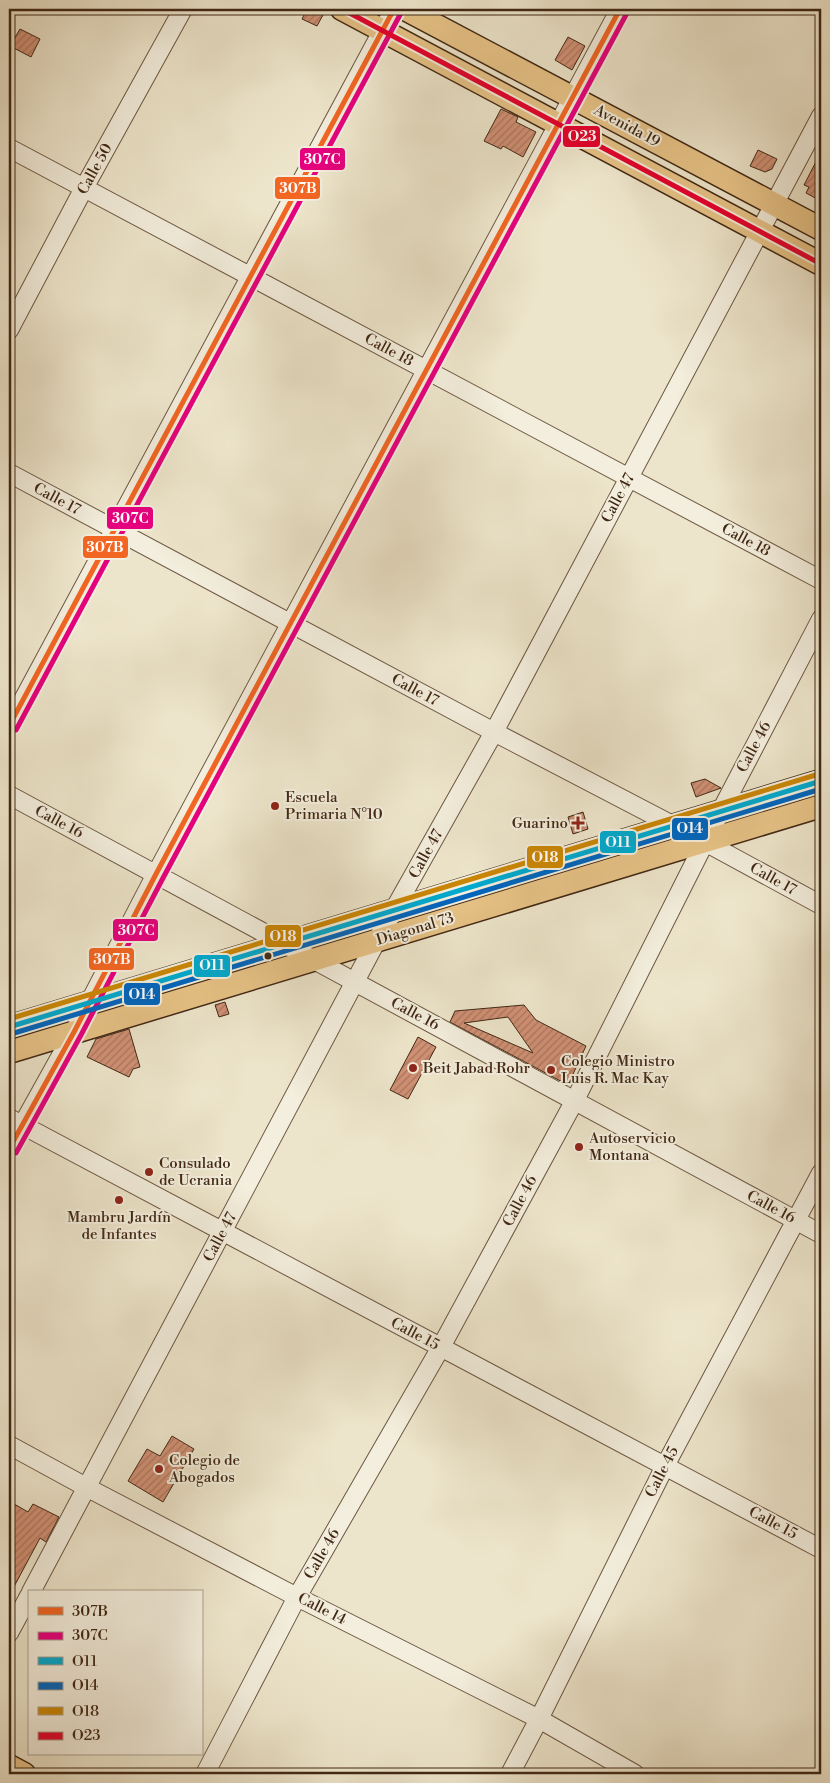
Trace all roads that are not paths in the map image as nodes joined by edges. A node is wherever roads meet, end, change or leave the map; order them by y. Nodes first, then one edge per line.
1 (183, 9) edge
2 (342, 9) edge
3 (394, 9) edge
4 (405, 9) edge
5 (620, 9) edge
6 (382, 30) junction
7 (572, 97) junction
8 (821, 116) edge
9 (558, 124) junction
10 (9, 148) edge
11 (84, 188) junction
12 (774, 204) junction
13 (821, 229) edge
14 (760, 231) junction
15 (821, 264) edge
16 (250, 276) junction
17 (9, 330) edge
18 (426, 370) junction
19 (9, 473) edge
20 (629, 478) junction
21 (114, 530) junction
22 (821, 580) edge
23 (821, 619) edge
24 (290, 624) junction
25 (9, 726) edge
26 (494, 732) junction
27 (821, 780) edge
28 (9, 795) edge
29 (821, 806) edge
30 (721, 811) junction
31 (672, 825) junction
32 (705, 842) junction
33 (156, 874) junction
34 (821, 905) edge
35 (394, 911) junction
36 (377, 940) junction
37 (284, 944) junction
38 (315, 959) junction
39 (356, 982) junction
40 (90, 1003) junction
41 (9, 1027) edge
42 (74, 1032) junction
43 (9, 1052) edge
44 (575, 1100) junction
45 (15, 1121) edge
46 (9, 1149) edge
47 (821, 1173) edge
48 (796, 1220) junction
49 (223, 1232) junction
50 (821, 1234) edge
51 (441, 1347) junction
52 (9, 1445) edge
53 (665, 1466) junction
54 (86, 1487) junction
55 (821, 1549) edge
56 (32, 1590) edge
57 (297, 1597) junction
58 (28, 1598) edge
59 (9, 1633) edge
60 (539, 1719) junction
61 (9, 1766) edge
62 (24, 1774) edge
63 (205, 1774) edge
64 (510, 1774) edge
65 (635, 1774) edge

1 - 11 street, Calle 50
2 - 6 main road, Avenida 19
3 - 6 street
4 - 7 main road, Avenida 19
5 - 7 street
6 - 9 main road, Avenida 19
6 - 16 street
7 - 9 street
7 - 12 main road, Avenida 19
8 - 12 street, Calle 47
9 - 14 main road, Avenida 19
9 - 18 street
10 - 11 street, Calle 18
11 - 16 street, Calle 18
11 - 17 street, Calle 50
12 - 13 main road, Avenida 19
12 - 14 street, Calle 47
14 - 15 main road, Avenida 19
14 - 20 street, Calle 47
16 - 18 street, Calle 18
16 - 21 street
18 - 20 street, Calle 18
18 - 24 street
19 - 21 street, Calle 17
20 - 22 street, Calle 18
20 - 26 street, Calle 47
21 - 24 street, Calle 17
21 - 25 street
23 - 30 street, Calle 46
24 - 26 street, Calle 17
24 - 33 street
26 - 31 street, Calle 17
26 - 35 street, Calle 47
27 - 30 main road, Diagonal 73
28 - 33 street, Calle 16
29 - 32 main road, Diagonal 73
30 - 31 main road, Diagonal 73
30 - 32 street, Calle 46
31 - 32 street, Calle 17
31 - 35 main road, Diagonal 73
32 - 34 street, Calle 17
32 - 36 main road, Diagonal 73
32 - 44 street, Calle 46
33 - 37 street, Calle 16
33 - 40 street
35 - 36 street, Calle 47
35 - 37 main road, Diagonal 73
36 - 38 main road, Diagonal 73
36 - 39 street, Calle 47
37 - 38 street, Calle 16
37 - 40 main road, Diagonal 73
38 - 39 street, Calle 16
38 - 42 main road, Diagonal 73
39 - 44 street, Calle 16
39 - 49 street, Calle 47
40 - 41 main road, Diagonal 73
40 - 42 street
42 - 43 main road, Diagonal 73
42 - 45 street
44 - 48 street, Calle 16
44 - 51 street, Calle 46
45 - 46 street
45 - 49 street, Calle 15
47 - 48 street, Calle 45
48 - 50 street, Calle 16
48 - 53 street, Calle 45
49 - 51 street, Calle 15
49 - 54 street, Calle 47
51 - 53 street, Calle 15
51 - 57 street, Calle 46
52 - 54 street, Calle 14
53 - 55 street, Calle 15
53 - 60 street, Calle 45
54 - 56 street, Calle 47
54 - 57 street, Calle 14
57 - 60 street, Calle 14
57 - 63 street, Calle 46
58 - 59 street
60 - 64 street, Calle 45
60 - 65 street, Calle 14
61 - 62 main road

